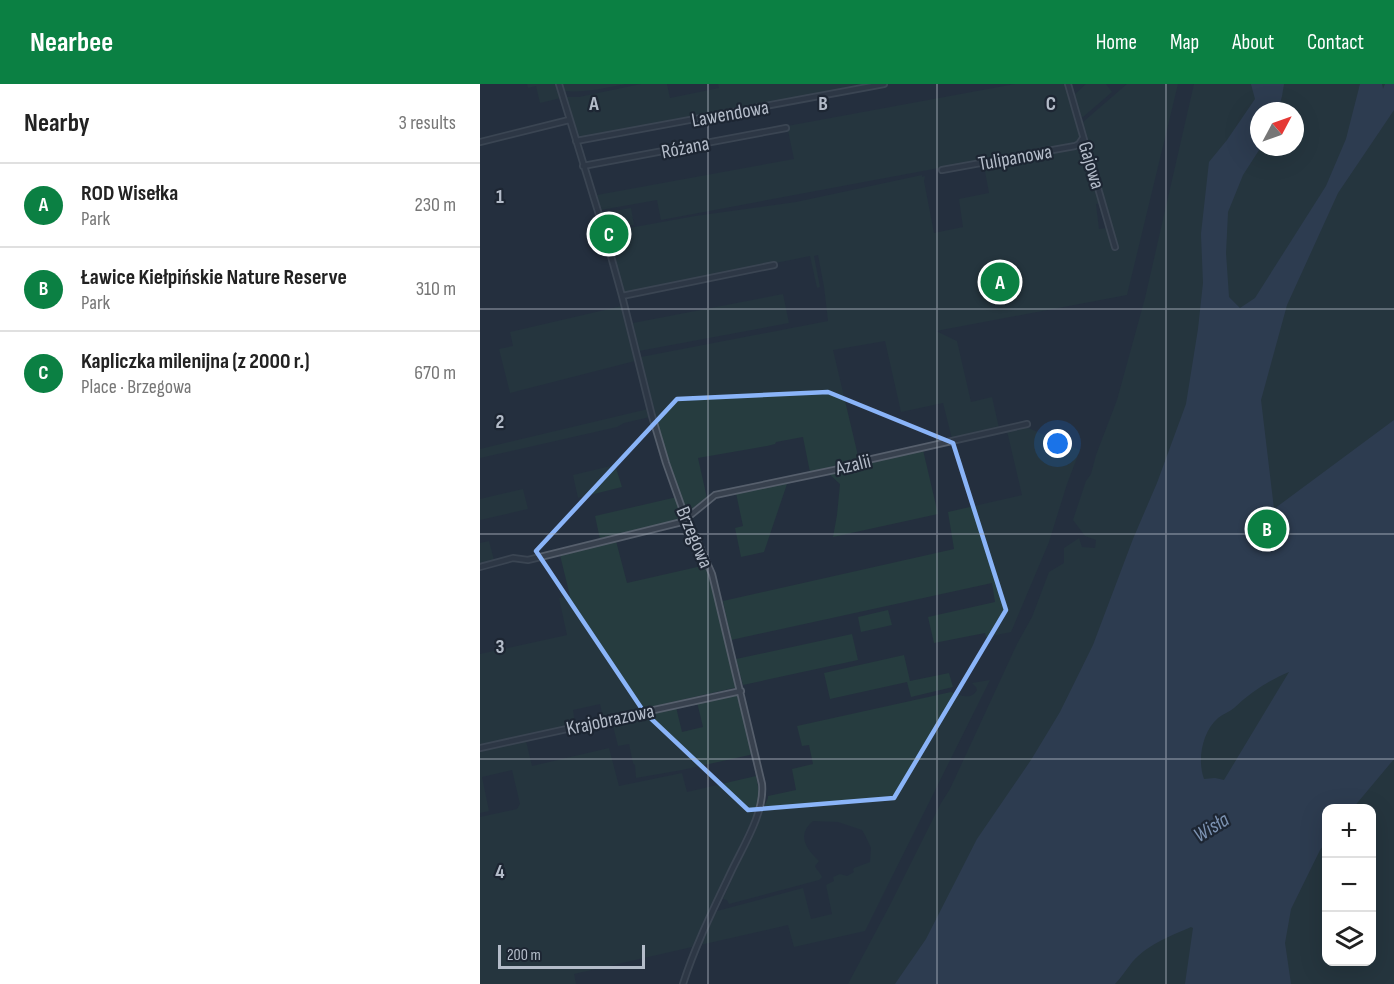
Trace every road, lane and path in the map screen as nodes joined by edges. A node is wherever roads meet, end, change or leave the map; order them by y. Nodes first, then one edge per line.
1 (559, 84) edge
2 (884, 84) edge
3 (1068, 84) edge
4 (569, 120) junction
5 (786, 128) dead end
6 (1083, 138) junction
7 (576, 141) junction
8 (480, 142) edge
9 (583, 166) junction
10 (942, 170) dead end
11 (1115, 247) dead end
12 (774, 265) dead end
13 (622, 296) junction
14 (1027, 424) dead end
15 (686, 519) junction
16 (480, 567) edge
17 (741, 691) junction
18 (480, 748) edge
19 (683, 984) edge

1 - 4 street, Brzegowa
2 - 7 street, Lawendowa
3 - 6 street, Gajowa
4 - 7 street, Brzegowa
4 - 8 street
5 - 9 street, Różana
6 - 10 street, Tulipanowa
6 - 11 street, Gajowa
7 - 9 street, Brzegowa
9 - 13 street, Brzegowa
12 - 13 street
13 - 15 street, Brzegowa
14 - 15 street, Azalii
15 - 16 street
15 - 17 street, Brzegowa
17 - 18 street, Krajobrazowa
17 - 19 street, Brzegowa

